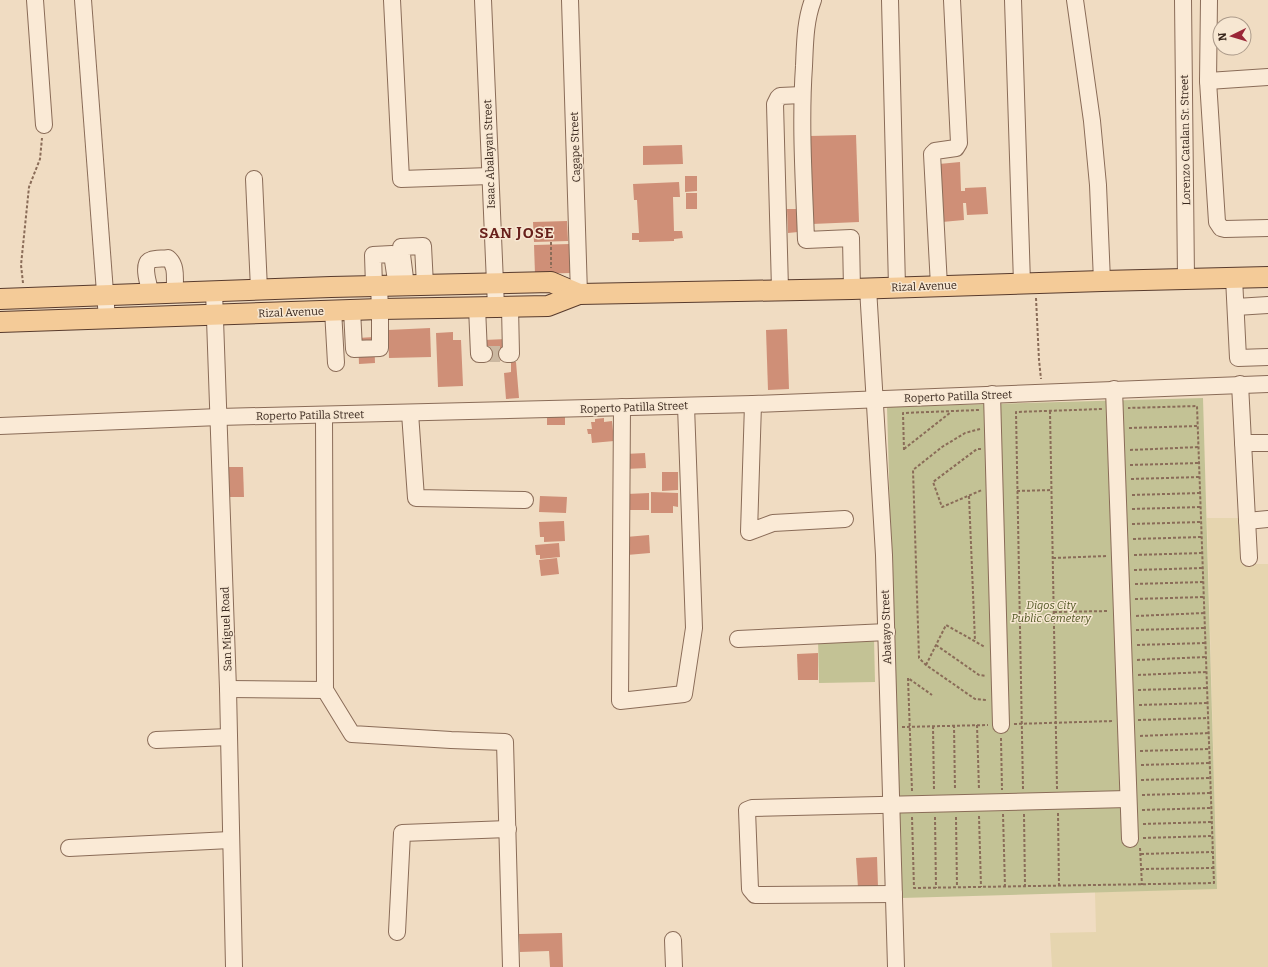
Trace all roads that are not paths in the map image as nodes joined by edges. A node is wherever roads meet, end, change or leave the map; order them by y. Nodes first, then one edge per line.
1 (35, 0) edge
2 (83, 0) edge
3 (392, 0) edge
4 (483, 0) edge
5 (570, 0) edge
6 (813, 0) edge
7 (890, 0) edge
8 (952, 0) edge
9 (1013, 0) edge
10 (1075, 0) edge
11 (1183, 0) edge
12 (1209, 0) edge
13 (1268, 77) edge
14 (1208, 81) junction
15 (802, 95) junction
16 (44, 125) road end
17 (490, 176) junction
18 (254, 179) dead end
19 (1268, 228) edge
20 (1268, 277) edge
21 (1234, 278) junction
22 (1186, 279) junction
23 (1102, 281) junction
24 (1029, 283) junction
25 (495, 284) junction
26 (396, 286) junction
27 (939, 286) junction
28 (897, 287) junction
29 (860, 288) junction
30 (259, 289) junction
31 (780, 290) junction
32 (214, 291) junction
33 (174, 292) junction
34 (151, 294) junction
35 (579, 294) junction
36 (105, 296) junction
37 (72, 297) junction
38 (0, 299) edge
39 (1268, 305) edge
40 (494, 307) junction
41 (1236, 307) junction
42 (380, 308) junction
43 (342, 310) junction
44 (215, 314) junction
45 (107, 319) junction
46 (73, 320) junction
47 (0, 322) edge
48 (484, 354) dead end
49 (507, 354) dead end
50 (1268, 357) edge
51 (336, 363) dead end
52 (1240, 384) junction
53 (1268, 384) edge
54 (1114, 389) junction
55 (875, 399) junction
56 (992, 402) junction
57 (753, 404) junction
58 (686, 406) junction
59 (622, 407) junction
60 (410, 413) junction
61 (324, 415) junction
62 (219, 417) junction
63 (0, 426) edge
64 (1243, 443) junction
65 (1268, 443) edge
66 (524, 500) dead end
67 (845, 519) dead end
68 (1268, 519) edge
69 (1247, 521) junction
70 (1248, 558) dead end
71 (887, 632) junction
72 (738, 639) dead end
73 (228, 689) junction
74 (325, 690) junction
75 (1001, 724) road end
76 (229, 737) junction
77 (156, 740) dead end
78 (891, 806) junction
79 (508, 829) junction
80 (230, 840) junction
81 (69, 848) dead end
82 (894, 894) junction
83 (397, 932) dead end
84 (673, 940) dead end
85 (234, 967) edge
86 (511, 967) edge
87 (674, 967) edge
88 (896, 967) edge

1 - 16 street
2 - 36 street
3 - 17 street
4 - 17 street, Isaac Abalayan Street
5 - 35 street, Cagape Street
6 - 15 street
7 - 28 street
8 - 27 street
9 - 24 street
10 - 23 street
11 - 22 street, Lorenzo Catalan Sr. Street
12 - 14 street
13 - 14 street
14 - 19 street
15 - 29 street, Abatayo Street
15 - 31 street
17 - 25 street, Isaac Abalayan Street
18 - 30 street
20 - 21 main road, Rizal Avenue
21 - 22 main road, Rizal Avenue
21 - 41 street
22 - 23 main road, Rizal Avenue
23 - 24 main road, Rizal Avenue
24 - 27 main road, Rizal Avenue
25 - 26 main road, Rizal Avenue
25 - 35 main road, Rizal Avenue
25 - 40 street, Isaac Abalayan Street
26 - 30 main road, Rizal Avenue
26 - 42 street
27 - 28 main road, Rizal Avenue
28 - 29 main road, Rizal Avenue
29 - 31 main road, Rizal Avenue
29 - 55 street, Abatayo Street
30 - 32 main road, Rizal Avenue
31 - 35 main road, Rizal Avenue
32 - 33 main road, Rizal Avenue
32 - 44 street, San Miguel Road
33 - 34 main road, Rizal Avenue
33 - 34 street
34 - 36 main road, Rizal Avenue
35 - 40 main road, Rizal Avenue
36 - 37 main road, Rizal Avenue
36 - 45 street
37 - 38 main road, Rizal Avenue
37 - 46 main road
39 - 41 street
40 - 42 main road, Rizal Avenue
40 - 48 street
40 - 49 street
41 - 50 street
42 - 43 main road, Rizal Avenue
42 - 43 street
43 - 44 main road, Rizal Avenue
43 - 51 street
44 - 45 main road, Rizal Avenue
44 - 62 street, San Miguel Road
45 - 46 main road, Rizal Avenue
46 - 47 main road, Rizal Avenue
52 - 53 street, Roperto Patilla Street
52 - 54 street, Roperto Patilla Street
52 - 64 street
54 - 56 street, Roperto Patilla Street
54 - 78 street
55 - 56 street, Roperto Patilla Street
55 - 57 street, Roperto Patilla Street
55 - 71 street, Abatayo Street
56 - 75 street
57 - 58 street, Roperto Patilla Street
57 - 67 street
58 - 59 street, Roperto Patilla Street
58 - 59 street
59 - 60 street, Roperto Patilla Street
60 - 61 street, Roperto Patilla Street
60 - 66 street
61 - 62 street, Roperto Patilla Street
61 - 74 street
62 - 63 street, Roperto Patilla Street
62 - 73 street, San Miguel Road
64 - 65 street
64 - 69 street
68 - 69 street
69 - 70 street
71 - 72 street
71 - 78 street, Abatayo Street
73 - 74 street
73 - 76 street, San Miguel Road
74 - 79 street
76 - 77 street
76 - 80 street, San Miguel Road
78 - 82 street, Abatayo Street
78 - 82 street
79 - 83 street
79 - 86 street
80 - 81 street
80 - 85 street, San Miguel Road
82 - 88 street, Abatayo Street
84 - 87 street

